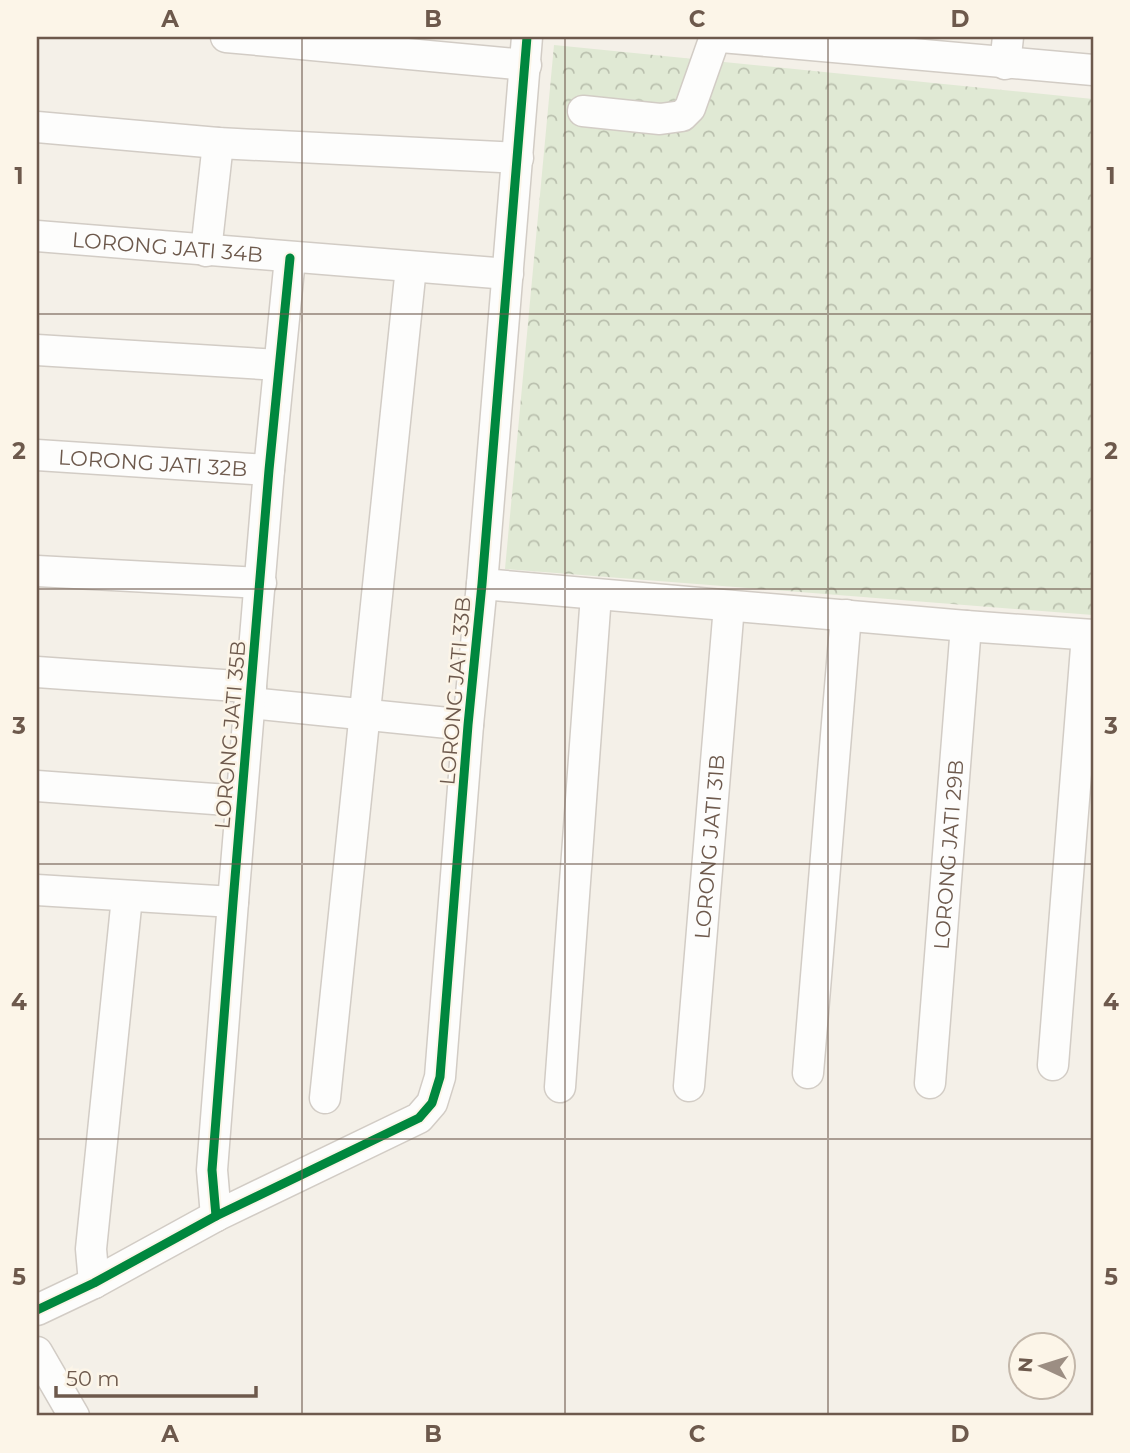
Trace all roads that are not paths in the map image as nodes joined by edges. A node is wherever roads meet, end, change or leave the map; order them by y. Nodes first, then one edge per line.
1 (226, 37) edge
2 (715, 37) edge
3 (721, 37) edge
4 (1007, 50) edge
5 (526, 51) edge
6 (1093, 70) edge
7 (583, 111) dead end
8 (37, 127) edge
9 (218, 143) junction
10 (518, 158) junction
11 (37, 236) edge
12 (206, 251) junction
13 (290, 258) junction
14 (411, 267) junction
15 (508, 274) junction
16 (37, 350) edge
17 (279, 365) junction
18 (37, 455) edge
19 (269, 470) junction
20 (37, 571) edge
21 (261, 583) junction
22 (482, 584) junction
23 (596, 595) junction
24 (729, 606) junction
25 (846, 615) junction
26 (966, 626) junction
27 (1090, 635) edge
28 (37, 673) edge
29 (250, 695) junction
30 (365, 715) junction
31 (468, 725) junction
32 (37, 786) edge
33 (241, 801) junction
34 (37, 890) edge
35 (127, 897) junction
36 (233, 902) junction
37 (1052, 1065) dead end
38 (808, 1073) dead end
39 (930, 1083) dead end
40 (689, 1086) dead end
41 (560, 1087) dead end
42 (325, 1098) dead end
43 (216, 1216) junction
44 (94, 1283) junction
45 (37, 1310) edge
46 (37, 1352) edge
47 (74, 1416) edge

1 - 5 street, LORONG JATI 33B
2 - 7 street
3 - 4 street
4 - 6 street
5 - 10 street, LORONG JATI 33B
8 - 9 street
9 - 10 street
9 - 12 street
10 - 15 street, LORONG JATI 33B
11 - 12 street, LORONG JATI 34B
12 - 13 street, LORONG JATI 34B
13 - 14 street, LORONG JATI 34B
13 - 17 street, LORONG JATI 35B
14 - 15 street, LORONG JATI 34B
14 - 30 street
15 - 22 street, LORONG JATI 33B
16 - 17 street
17 - 19 street, LORONG JATI 35B
18 - 19 street, LORONG JATI 32B
19 - 21 street, LORONG JATI 35B
20 - 21 street
21 - 29 street, LORONG JATI 35B
22 - 23 street
22 - 31 street, LORONG JATI 33B
23 - 24 street
23 - 41 street
24 - 25 street
24 - 40 street, LORONG JATI 31B
25 - 26 street
25 - 38 street
26 - 27 street
26 - 39 street, LORONG JATI 29B
27 - 37 street
28 - 29 street
29 - 30 street
29 - 33 street, LORONG JATI 35B
30 - 31 street
30 - 42 street
31 - 43 street, LORONG JATI 33B
32 - 33 street
33 - 36 street, LORONG JATI 35B
34 - 35 street
35 - 36 street
35 - 44 street
36 - 43 street, LORONG JATI 35B
43 - 44 street, LORONG JATI 33B
44 - 45 street, LORONG JATI 33B
46 - 47 street

